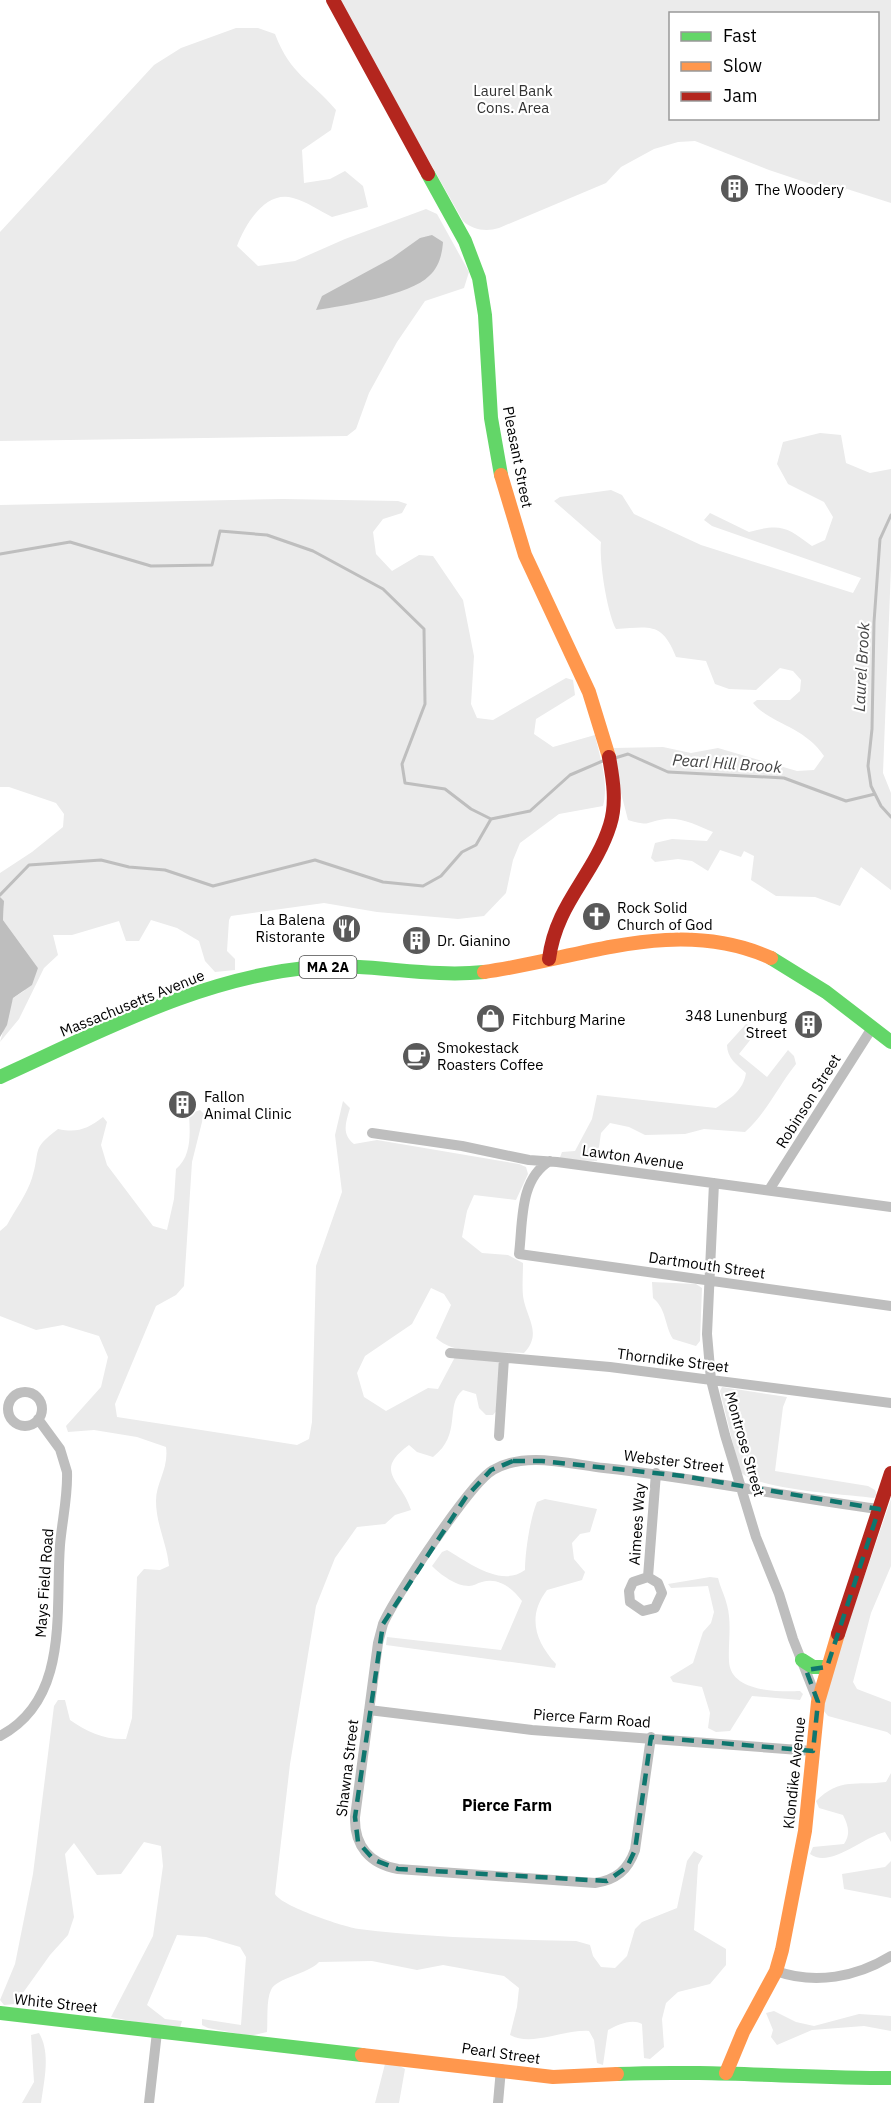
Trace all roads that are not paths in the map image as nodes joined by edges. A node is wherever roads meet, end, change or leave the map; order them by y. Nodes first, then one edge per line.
1 (333, 0) edge
2 (549, 959) junction
3 (872, 1028) junction
4 (891, 1042) edge
5 (0, 1077) edge
6 (372, 1133) dead end
7 (550, 1161) junction
8 (714, 1183) junction
9 (769, 1190) junction
10 (891, 1207) edge
11 (709, 1280) junction
12 (891, 1306) edge
13 (450, 1353) dead end
14 (504, 1358) junction
15 (711, 1380) junction
16 (891, 1403) edge
17 (38, 1419) dead end
18 (499, 1436) dead end
19 (501, 1466) joint
20 (656, 1473) junction
21 (891, 1473) edge
22 (740, 1485) junction
23 (879, 1509) junction
24 (648, 1577) dead end
25 (802, 1660) junction
26 (827, 1667) junction
27 (818, 1702) junction
28 (369, 1710) junction
29 (0, 1736) edge
30 (651, 1737) junction
31 (813, 1751) junction
32 (891, 1956) edge
33 (776, 1971) junction
34 (0, 2013) edge
35 (107, 2026) joint
36 (157, 2032) junction
37 (501, 2070) junction
38 (726, 2073) junction
39 (891, 2078) edge
40 (149, 2103) edge
41 (498, 2103) edge

1 - 2 street, Pleasant Street
2 - 3 street, Massachusetts Avenue / MA 2A
2 - 5 street, Massachusetts Avenue / MA 2A
3 - 4 street, MA 2A
3 - 9 street, Robinson Street
6 - 7 street, Lawton Avenue
7 - 8 street, Lawton Avenue
7 - 11 street, Dartmouth Street
8 - 9 street, Lawton Avenue
8 - 11 street, Montrose Street
9 - 10 street, Lawton Avenue
11 - 12 street, Dartmouth Street
11 - 15 street, Montrose Street
13 - 14 street, Thorndike Street
14 - 15 street, Thorndike Street
14 - 18 street
15 - 16 street, Thorndike Street
15 - 22 street, Montrose Street
17 - 29 street, Mays Field Road
19 - 20 street, Webster Street
19 - 28 street, Shawna Street
20 - 22 street, Webster Street
20 - 24 street, Aimees Way
21 - 23 street, Klondike Avenue
22 - 23 street, Webster Street
22 - 25 street, Montrose Street
23 - 26 street, Klondike Avenue
25 - 26 street
25 - 27 street, Montrose Street
26 - 27 street, Klondike Avenue
27 - 31 street, Klondike Avenue
28 - 30 street, Pierce Farm Road
28 - 30 street, Shawna Street
30 - 31 street, Pierce Farm Road
31 - 33 street, Klondike Avenue
32 - 33 street
33 - 38 street, Klondike Avenue
34 - 35 street, White Street
35 - 36 street, Pearl Street
36 - 37 street, Pearl Street
36 - 40 street
37 - 38 street, Pearl Street
37 - 41 street
38 - 39 street, Pearl Street

